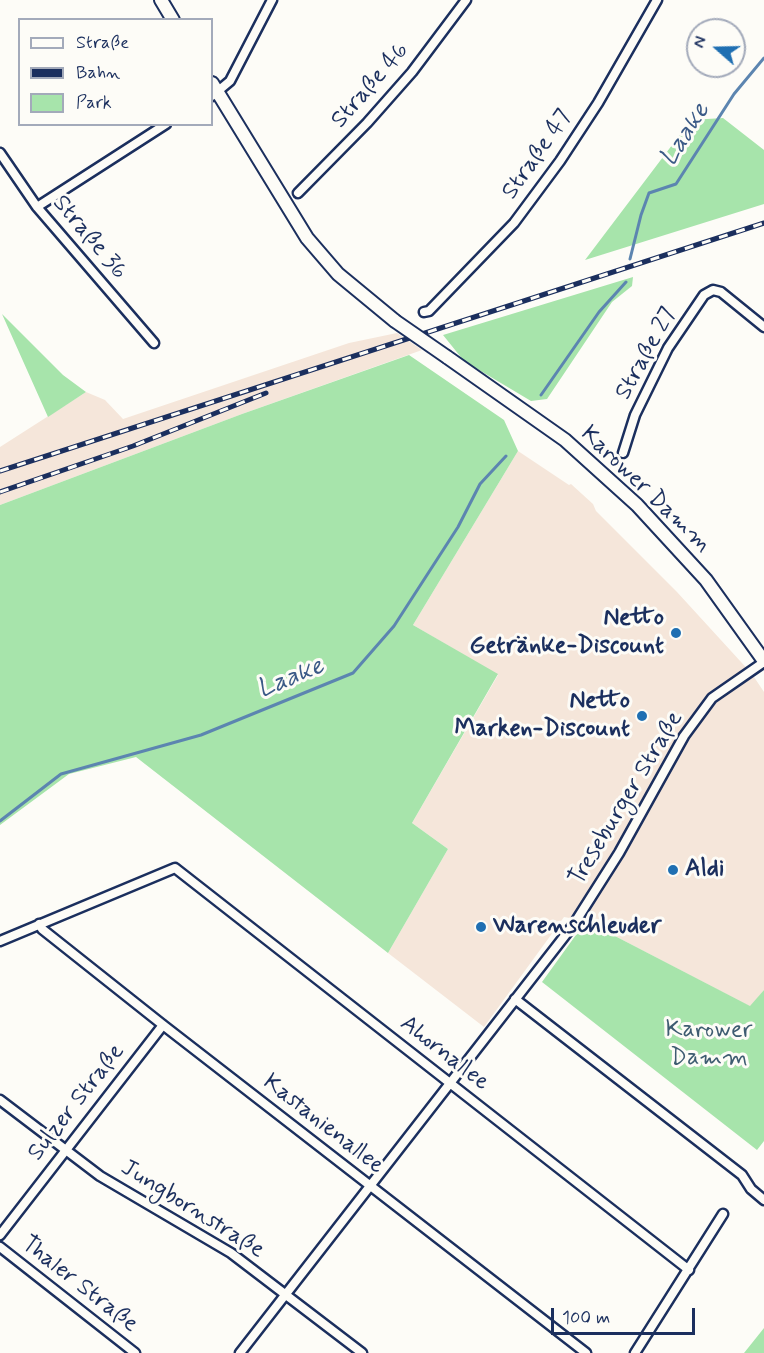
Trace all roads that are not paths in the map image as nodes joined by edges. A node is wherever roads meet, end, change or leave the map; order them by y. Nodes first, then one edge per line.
1 (161, 0) edge
2 (272, 0) edge
3 (466, 0) edge
4 (653, 2) edge
5 (172, 18) edge
6 (213, 90) edge
7 (163, 126) edge
8 (0, 153) edge
9 (298, 193) dead end
10 (37, 207) junction
11 (424, 312) dead end
12 (764, 327) edge
13 (154, 344) dead end
14 (623, 453) dead end
15 (764, 662) edge
16 (39, 924) junction
17 (0, 941) edge
18 (515, 999) junction
19 (163, 1025) junction
20 (450, 1083) junction
21 (0, 1100) edge
22 (64, 1151) junction
23 (369, 1185) junction
24 (764, 1200) edge
25 (723, 1214) dead end
26 (0, 1235) edge
27 (0, 1247) edge
28 (688, 1270) junction
29 (286, 1294) junction
30 (135, 1353) edge
31 (240, 1353) edge
32 (362, 1353) edge
33 (586, 1353) edge
34 (635, 1353) edge

1 - 5 main road
2 - 6 street
3 - 9 street, Straße 46
4 - 11 street, Straße 47
6 - 15 main road, Karower Damm, bridge
7 - 10 street
8 - 10 street, Straße 36
10 - 13 street, Straße 36
12 - 14 street, Straße 27
15 - 18 street, Treseburger Straße
16 - 17 street
16 - 19 street, Kastanienallee
16 - 20 street, Ahornallee
18 - 20 street, Treseburger Straße
18 - 24 street
19 - 22 street, Sulzer Straße
19 - 23 street, Kastanienallee
20 - 23 street, Treseburger Straße
20 - 28 street, Ahornallee
21 - 22 street, Jungbornstraße
22 - 26 street, Sulzer Straße
22 - 29 street, Jungbornstraße
23 - 29 street, Treseburger Straße
23 - 33 street, Kastanienallee
25 - 28 street
27 - 30 street, Thaler Straße
28 - 34 street
29 - 31 street, Treseburger Straße
29 - 32 street, Jungbornstraße

